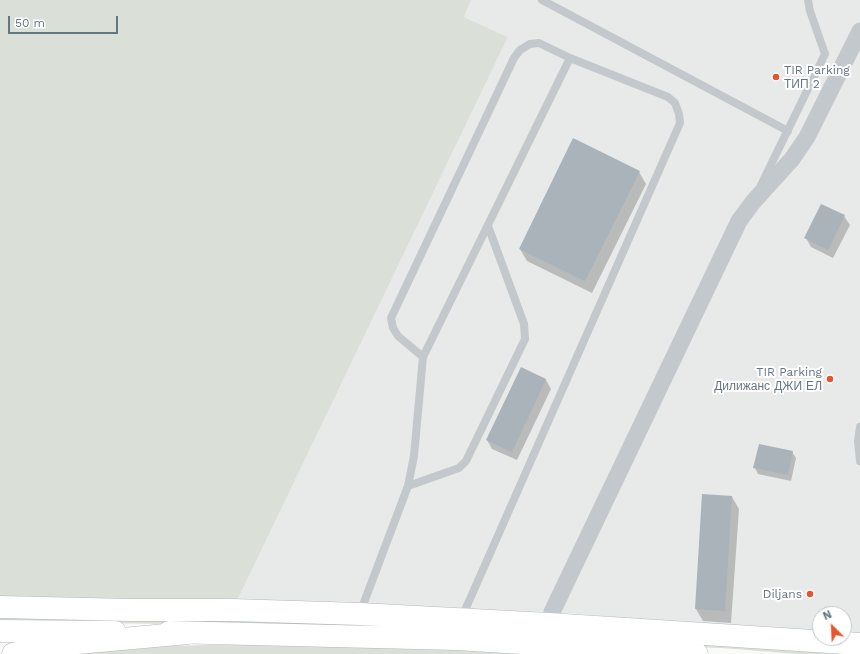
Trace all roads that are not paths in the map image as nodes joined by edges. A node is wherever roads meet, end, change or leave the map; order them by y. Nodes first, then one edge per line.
1 (542, 0) edge
2 (808, 0) edge
3 (860, 31) edge
4 (570, 58) junction
5 (788, 130) junction
6 (753, 202) junction
7 (488, 226) junction
8 (423, 357) junction
9 (860, 427) edge
10 (860, 461) edge
11 (408, 486) junction
12 (0, 607) edge
13 (358, 625) junction
14 (459, 630) junction
15 (0, 631) edge
16 (188, 633) junction
17 (548, 634) junction
18 (860, 644) edge
19 (13, 654) edge
20 (697, 654) edge

1 - 5 lane
2 - 5 lane
3 - 6 street
4 - 7 lane
4 - 8 lane
4 - 14 lane
5 - 6 lane
6 - 17 street
7 - 8 lane
7 - 11 lane
8 - 11 lane
9 - 10 lane
11 - 13 lane
12 - 13 street
13 - 14 street
13 - 16 street
14 - 17 street
15 - 16 street
16 - 19 street
17 - 18 street
17 - 20 street

